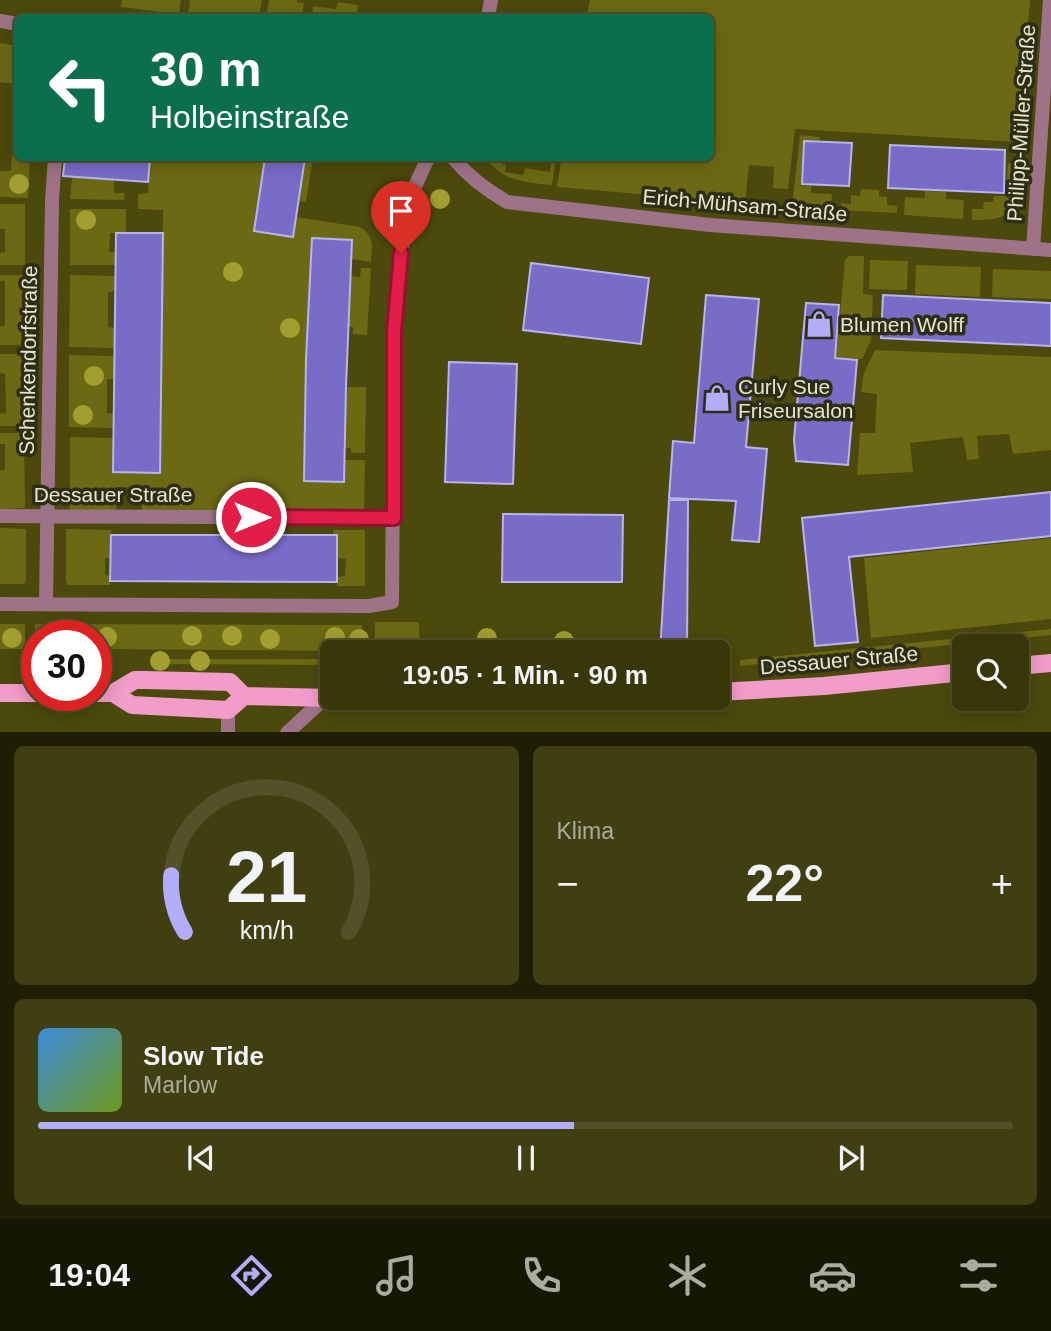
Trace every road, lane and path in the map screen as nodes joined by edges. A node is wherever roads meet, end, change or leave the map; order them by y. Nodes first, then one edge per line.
1 (1050, 0) edge
2 (55, 161) edge
3 (427, 161) edge
4 (456, 161) edge
5 (1033, 249) junction
6 (1051, 250) edge
7 (0, 516) edge
8 (47, 516) junction
9 (394, 518) junction
10 (0, 604) edge
11 (46, 604) junction
12 (1051, 663) edge
13 (1029, 665) edge
14 (952, 673) edge
15 (112, 690) edge
16 (730, 691) edge
17 (0, 693) edge
18 (21, 693) edge
19 (112, 696) edge
20 (244, 696) junction
21 (320, 698) edge
22 (320, 706) edge
23 (228, 710) junction
24 (228, 732) edge
25 (288, 732) edge

1 - 5 street, Philipp-Müller-Straße
2 - 8 street, Schenkendorfstraße
3 - 9 street
4 - 5 street, Erich-Mühsam-Straße
5 - 6 street, Erich-Mühsam-Straße
7 - 8 street, Dessauer Straße
8 - 9 street, Dessauer Straße
8 - 11 street, Schenkendorfstraße
9 - 11 street
10 - 11 street
12 - 13 main road
14 - 16 main road, Dessauer Straße
15 - 20 main road
17 - 18 main road
19 - 23 main road
20 - 21 main road
20 - 23 main road
22 - 25 street
23 - 24 street

